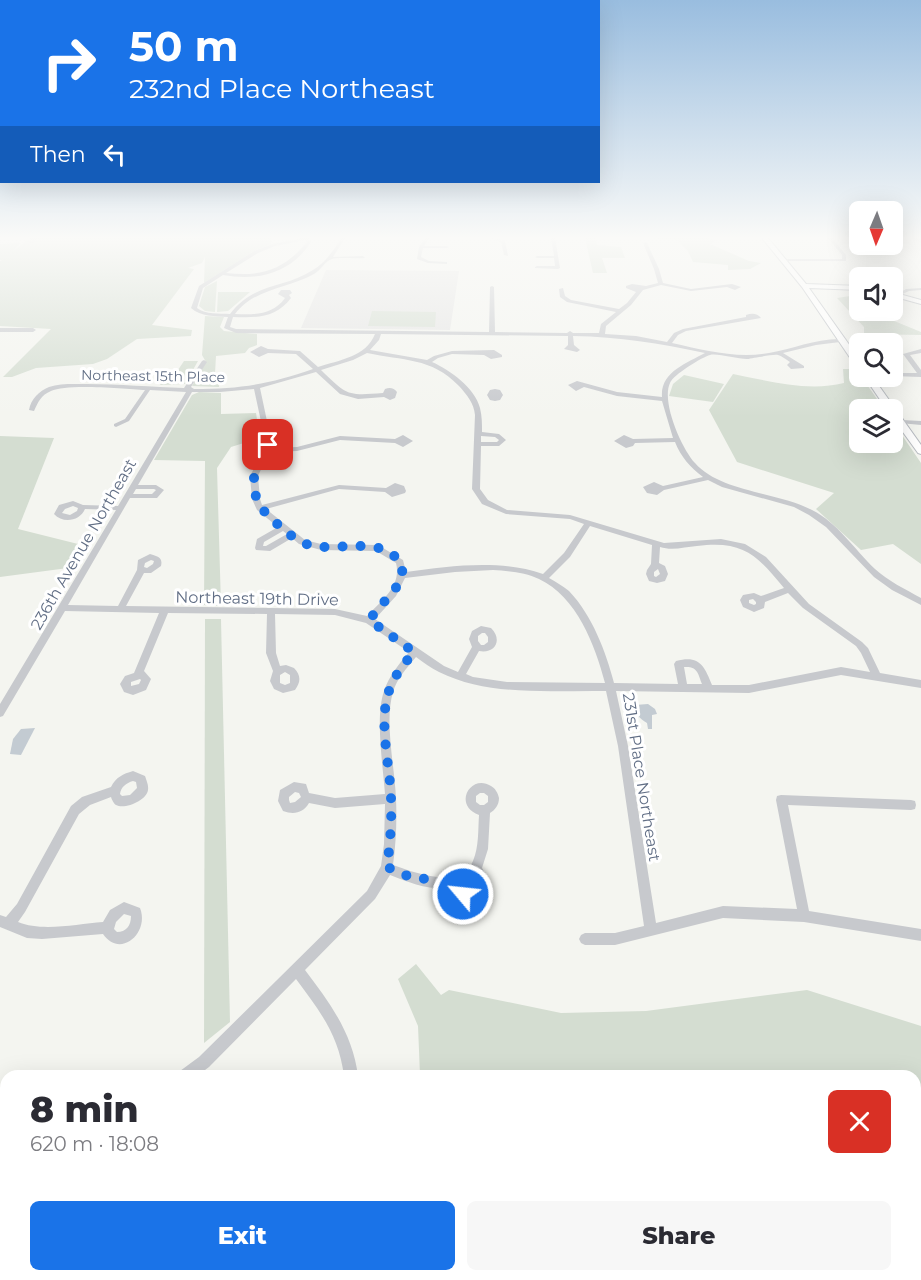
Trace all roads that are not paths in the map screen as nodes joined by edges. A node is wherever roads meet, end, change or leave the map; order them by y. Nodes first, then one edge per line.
1 (197, 298) edge
2 (248, 298) edge
3 (288, 298) edge
4 (492, 298) edge
5 (564, 298) edge
6 (634, 298) edge
7 (812, 298) edge
8 (621, 311) junction
9 (233, 314) junction
10 (750, 318) dead end
11 (0, 330) edge
12 (33, 330) dead end
13 (379, 332) junction
14 (492, 333) junction
15 (570, 333) junction
16 (602, 334) junction
17 (840, 340) junction
18 (669, 344) junction
19 (571, 346) dead end
20 (267, 351) dead end
21 (367, 351) junction
22 (921, 351) edge
23 (849, 352) edge
24 (489, 353) dead end
25 (710, 353) junction
26 (779, 354) junction
27 (204, 362) dead end
28 (428, 362) junction
29 (792, 363) dead end
30 (318, 369) junction
31 (903, 375) edge
32 (921, 375) edge
33 (582, 386) dead end
34 (256, 387) junction
35 (149, 388) junction
36 (189, 389) junction
37 (384, 395) dead end
38 (489, 396) dead end
39 (473, 399) junction
40 (663, 399) junction
41 (32, 410) dead end
42 (903, 423) edge
43 (921, 423) edge
44 (903, 424) edge
45 (116, 425) dead end
46 (478, 434) junction
47 (677, 440) junction
48 (396, 441) dead end
49 (632, 441) dead end
50 (477, 444) junction
51 (267, 450) junction
52 (921, 451) edge
53 (710, 477) junction
54 (134, 487) junction
55 (662, 488) dead end
56 (387, 490) dead end
57 (129, 495) junction
58 (82, 507) dead end
59 (122, 508) junction
60 (260, 508) junction
61 (588, 523) junction
62 (282, 528) junction
63 (291, 535) junction
64 (656, 544) junction
65 (655, 567) dead end
66 (141, 570) dead end
67 (403, 575) junction
68 (544, 578) junction
69 (789, 590) junction
70 (760, 600) dead end
71 (921, 602) edge
72 (64, 608) junction
73 (120, 609) junction
74 (164, 611) junction
75 (271, 613) junction
76 (369, 620) junction
77 (477, 646) dead end
78 (414, 652) junction
79 (278, 672) dead end
80 (138, 674) dead end
81 (876, 675) junction
82 (460, 677) junction
83 (921, 684) edge
84 (611, 686) junction
85 (683, 688) junction
86 (708, 688) junction
87 (0, 713) edge
88 (115, 791) dead end
89 (306, 797) dead end
90 (392, 799) junction
91 (912, 805) dead end
92 (484, 810) dead end
93 (387, 867) junction
94 (476, 869) junction
95 (457, 883) junction
96 (804, 916) junction
97 (5, 922) edge
98 (107, 928) dead end
99 (651, 930) junction
100 (921, 935) edge
101 (585, 939) dead end
102 (297, 969) junction
103 (193, 1070) edge
104 (350, 1070) edge

1 - 9 street
2 - 9 street
3 - 9 street
4 - 14 street
5 - 8 street
6 - 8 street
7 - 17 main road
8 - 16 street
9 - 13 street
10 - 18 street
11 - 12 street
13 - 14 street
13 - 21 street
14 - 15 street
15 - 16 street
15 - 19 street
16 - 18 street
17 - 23 main road
17 - 26 street
18 - 25 street
20 - 30 street
21 - 28 street
21 - 30 street, Northeast 15th Place
22 - 32 street
24 - 28 street
25 - 26 street
25 - 40 street
26 - 29 street
27 - 36 street, 236th Avenue Northeast
28 - 39 street
30 - 34 street, Northeast 15th Place
30 - 37 street
31 - 32 street
33 - 40 street
34 - 36 street, Northeast 15th Place
34 - 51 street
35 - 36 street, Northeast 15th Place
35 - 41 street, Northeast 15th Place
35 - 45 street
36 - 54 street, 236th Avenue Northeast
38 - 39 street
39 - 46 street
40 - 47 street
42 - 43 street
44 - 52 main road
46 - 50 street
46 - 50 street
47 - 49 street
47 - 53 street
48 - 51 street
50 - 61 street
51 - 60 street
53 - 55 street
53 - 71 street
54 - 57 street, 236th Avenue Northeast
54 - 57 street
56 - 60 street
57 - 59 street, 236th Avenue Northeast
58 - 59 street
59 - 72 street, 236th Avenue Northeast
60 - 62 street
61 - 64 street
61 - 68 street
62 - 63 street
62 - 63 street
63 - 67 street
64 - 65 street
64 - 69 street
66 - 73 street
67 - 68 street
67 - 76 street
68 - 84 street, 231st Place Northeast
69 - 70 street
69 - 81 street
72 - 73 street, Northeast 19th Drive
72 - 87 street, 236th Avenue Northeast
73 - 74 street, Northeast 19th Drive
74 - 75 street, Northeast 19th Drive
74 - 80 street
75 - 76 street, Northeast 19th Drive
75 - 79 street
76 - 78 street, Northeast 19th Drive
77 - 82 street
78 - 82 street, Northeast 19th Drive
78 - 90 street
81 - 83 street, Northeast 19th Drive
81 - 86 street, Northeast 19th Drive
82 - 84 street, Northeast 19th Drive
84 - 85 street, Northeast 19th Drive
84 - 99 street, 231st Place Northeast
85 - 86 street, Northeast 19th Drive
85 - 86 street
88 - 97 street
89 - 90 street
90 - 93 street
91 - 96 street
92 - 94 street
93 - 95 street
93 - 102 street
94 - 95 street
94 - 95 street
96 - 99 street
96 - 100 street
97 - 98 street
99 - 101 street
102 - 103 street
102 - 104 street

